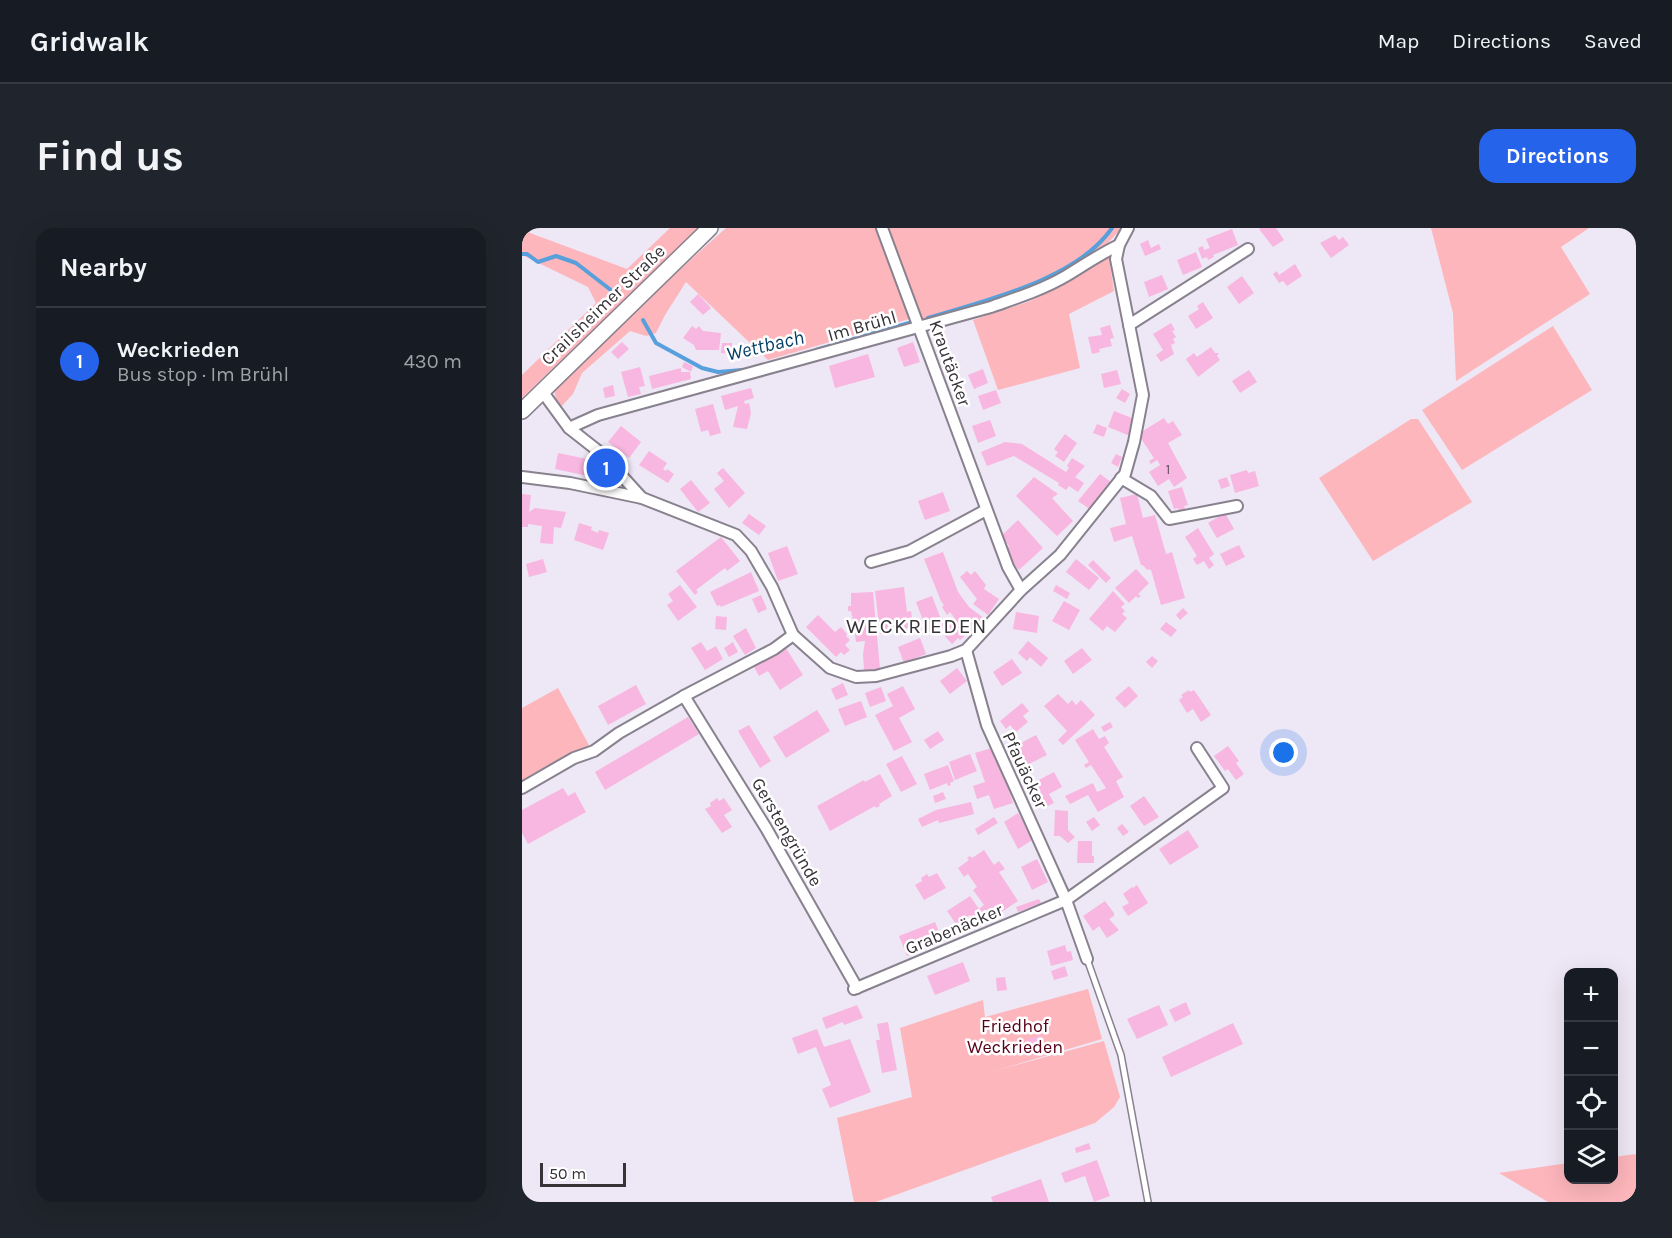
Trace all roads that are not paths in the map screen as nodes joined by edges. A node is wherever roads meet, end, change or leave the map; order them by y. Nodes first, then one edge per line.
1 (710, 228) edge
2 (882, 228) edge
3 (1128, 228) edge
4 (1119, 245) junction
5 (1248, 249) dead end
6 (1129, 326) junction
7 (919, 327) junction
8 (542, 392) junction
9 (522, 411) edge
10 (569, 428) junction
11 (522, 477) edge
12 (1121, 478) junction
13 (642, 498) junction
14 (1237, 506) dead end
15 (986, 510) junction
16 (871, 562) dead end
17 (1021, 590) junction
18 (793, 635) junction
19 (966, 650) junction
20 (684, 696) junction
21 (1197, 748) dead end
22 (522, 788) edge
23 (1066, 900) junction
24 (1087, 958) joint
25 (856, 988) joint
26 (1148, 1202) edge

1 - 8 main road, Crailsheimer Straße
2 - 7 street, Krautäcker
3 - 4 street
4 - 6 street
4 - 7 street, Im Brühl
5 - 6 street
6 - 12 street
7 - 10 street, Im Brühl
7 - 15 street, Krautäcker
8 - 9 main road, Crailsheimer Straße
8 - 10 street
10 - 13 street
11 - 13 street
12 - 14 street
12 - 17 street
13 - 18 street
15 - 16 street
15 - 17 street, Krautäcker
17 - 19 street
18 - 19 street
18 - 20 street
19 - 23 street, Pfauäcker
20 - 22 street
20 - 25 street, Gerstengründe
21 - 23 street
23 - 24 street, Pfauäcker
23 - 25 street, Grabenäcker
24 - 26 lane

